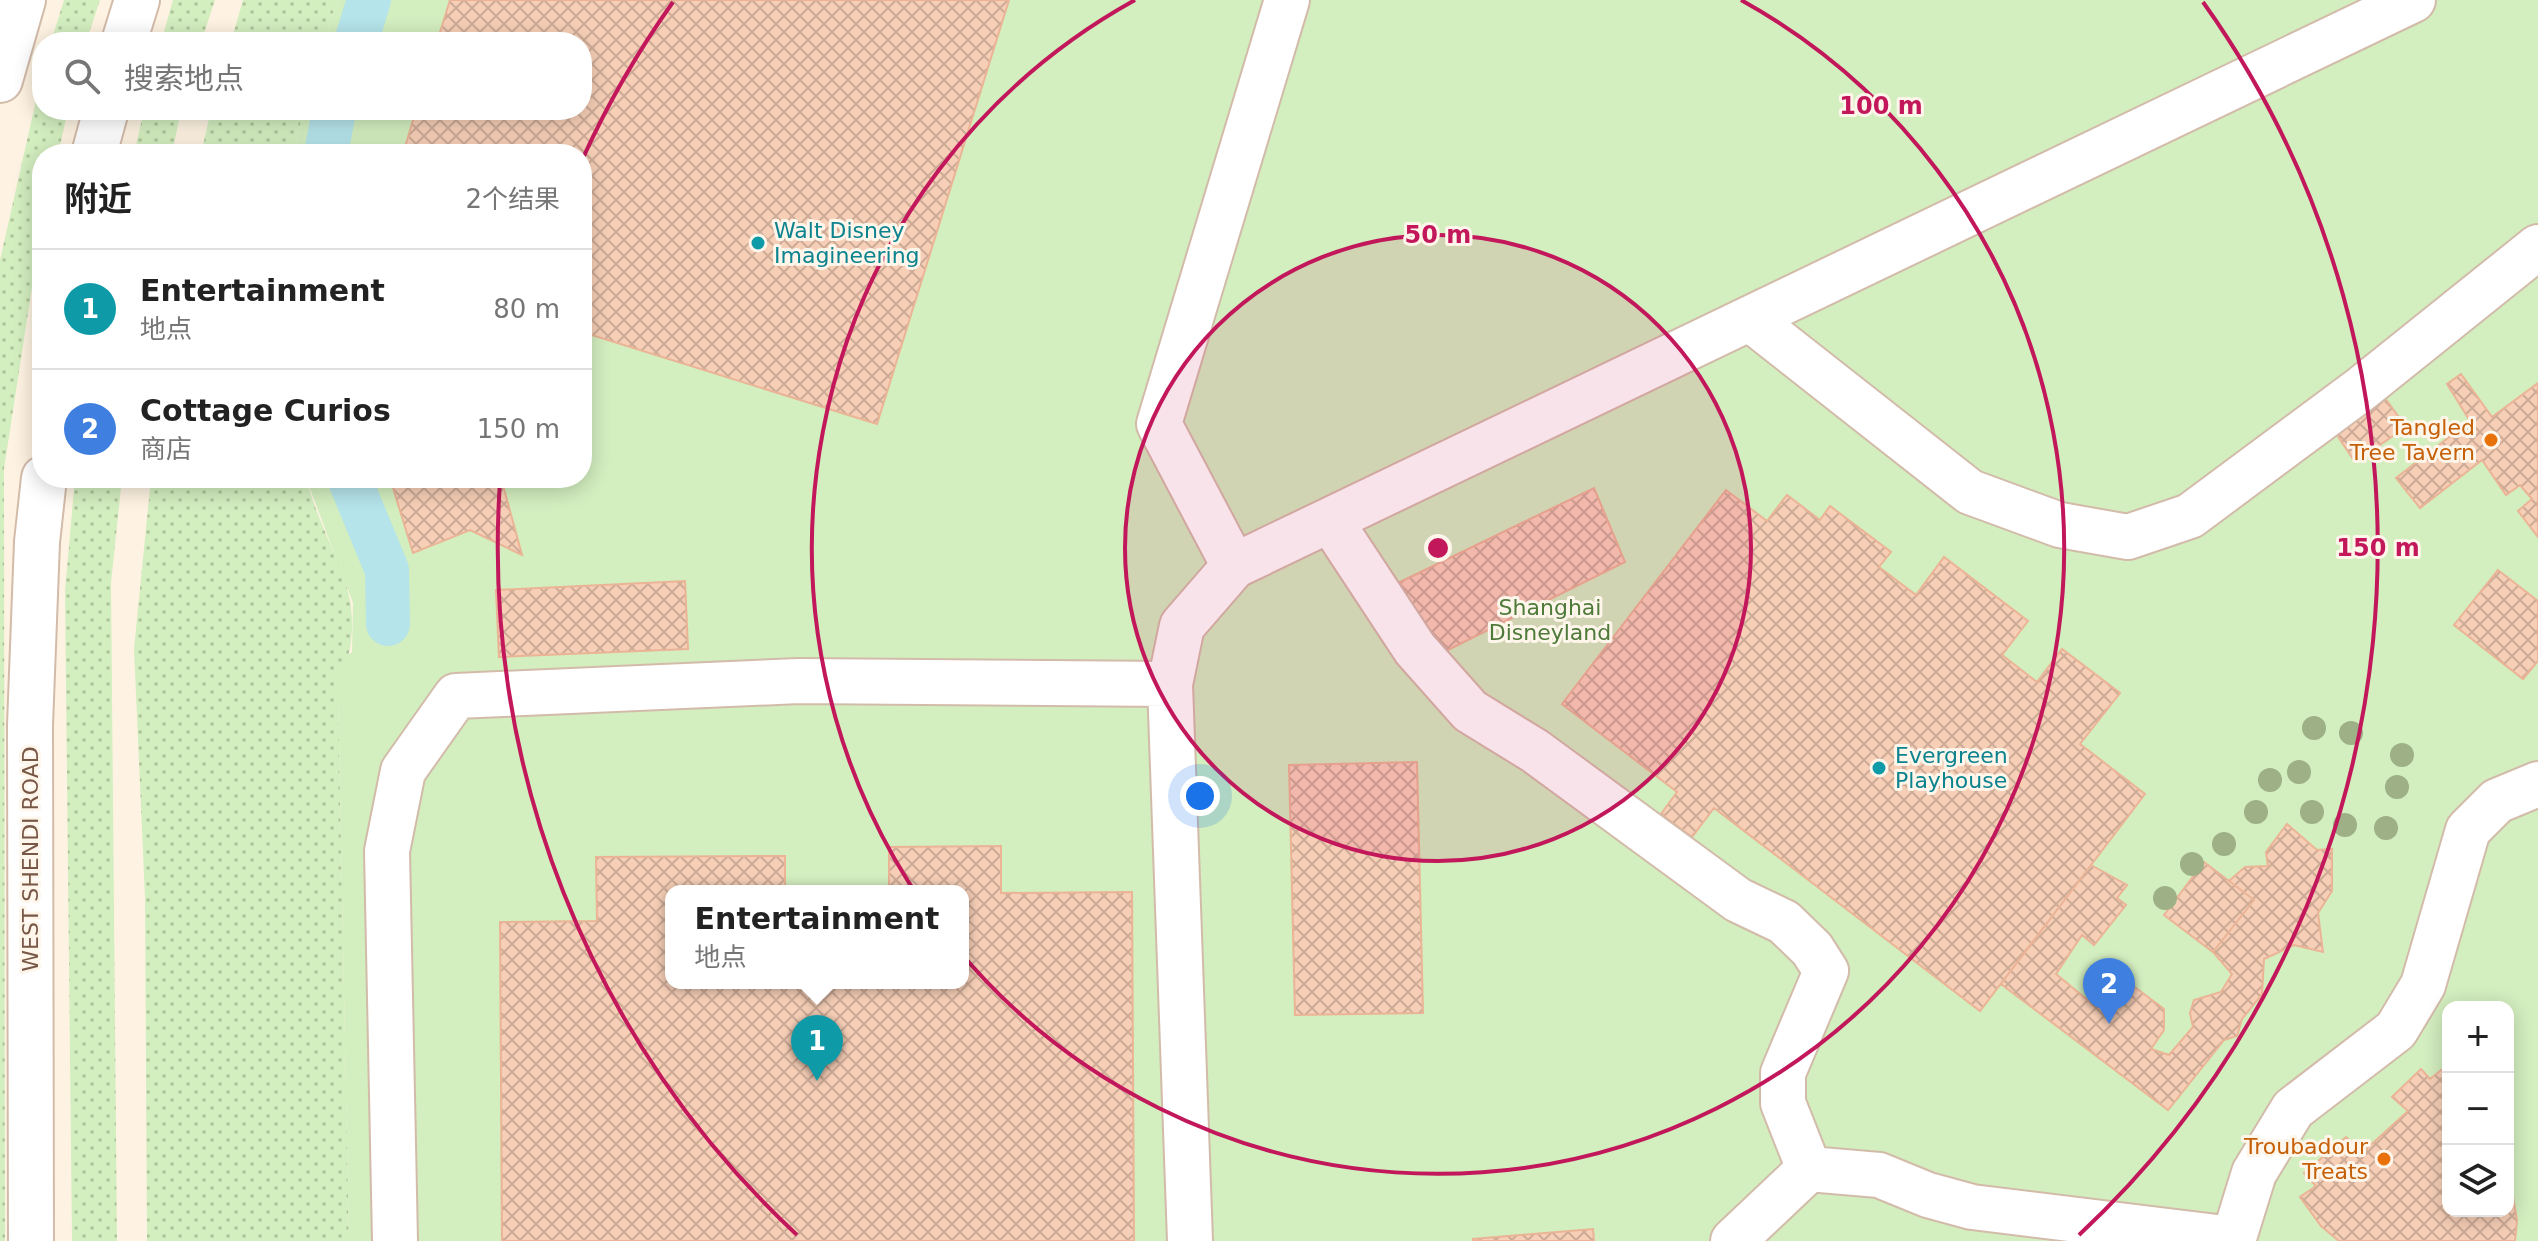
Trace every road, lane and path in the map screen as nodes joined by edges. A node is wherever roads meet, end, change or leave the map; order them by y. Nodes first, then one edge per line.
1 (23, 0) edge
2 (137, 0) edge
3 (1287, 0) edge
4 (2413, 0) edge
5 (127, 32) edge
6 (0, 80) edge
7 (103, 120) edge
8 (97, 144) edge
9 (2538, 247) edge
10 (1750, 319) junction
11 (43, 488) edge
12 (1330, 520) junction
13 (1234, 566) junction
14 (1170, 684) junction
15 (2538, 784) edge
16 (1809, 1169) junction
17 (2233, 1240) edge
18 (31, 1241) edge
19 (395, 1241) edge
20 (1190, 1241) edge
21 (1733, 1241) edge

1 - 6 street
2 - 5 street
3 - 13 street
4 - 10 street
7 - 8 street
9 - 10 street
10 - 12 street
11 - 18 street, WEST SHENDI ROAD
12 - 13 street
12 - 16 street
13 - 14 street
14 - 19 street
14 - 20 street
15 - 17 street
16 - 17 street
16 - 21 street

